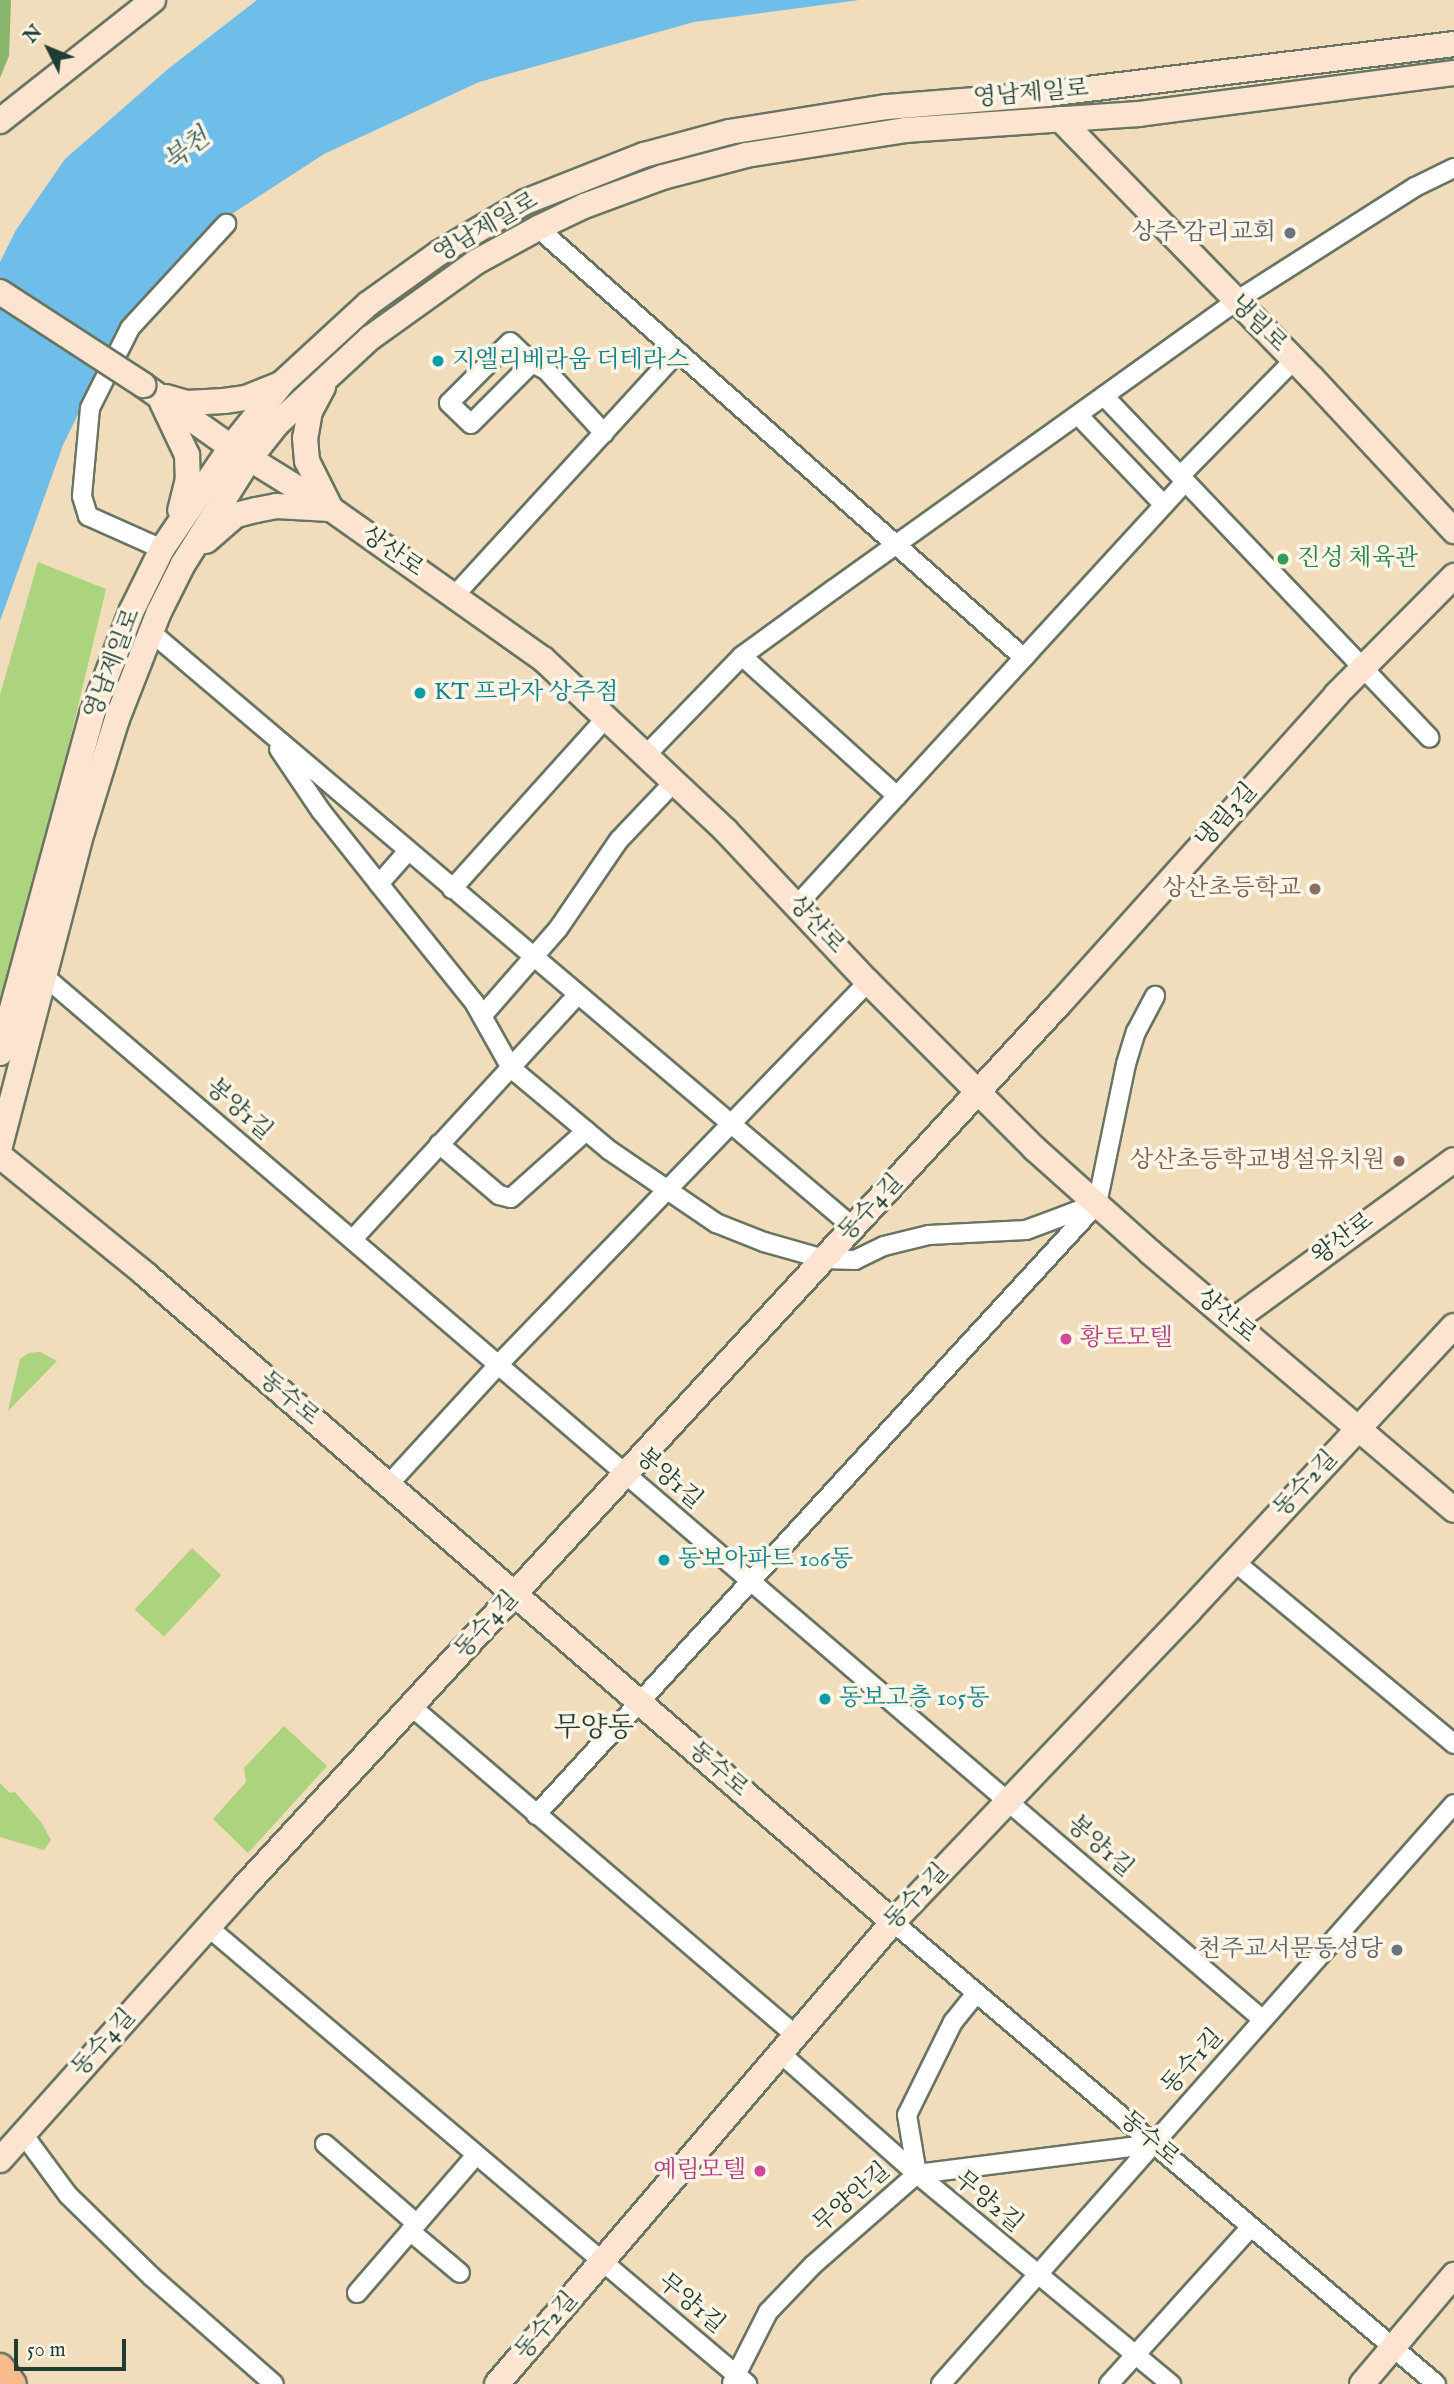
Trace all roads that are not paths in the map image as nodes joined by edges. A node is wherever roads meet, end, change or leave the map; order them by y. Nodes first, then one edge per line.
1 (153, 0) edge
2 (1454, 44) edge
3 (1454, 74) edge
4 (1060, 119) junction
5 (0, 121) edge
6 (1454, 168) edge
7 (226, 224) dead end
8 (538, 228) junction
9 (0, 292) edge
10 (1236, 301) junction
11 (678, 352) junction
12 (1294, 360) junction
13 (532, 363) junction
14 (331, 371) junction
15 (282, 383) junction
16 (151, 390) junction
17 (1104, 396) junction
18 (1079, 416) junction
19 (604, 433) junction
20 (240, 452) junction
21 (1183, 479) junction
22 (1164, 505) junction
23 (331, 509) junction
24 (176, 526) junction
25 (1454, 531) edge
26 (896, 545) junction
27 (162, 549) junction
28 (183, 564) junction
29 (1454, 576) edge
30 (455, 595) junction
31 (151, 632) junction
32 (742, 656) junction
33 (1024, 658) junction
34 (1363, 668) junction
35 (607, 717) junction
36 (267, 731) junction
37 (1430, 738) dead end
38 (647, 754) junction
39 (674, 782) junction
40 (897, 796) junction
41 (408, 851) junction
42 (379, 884) junction
43 (452, 889) junction
44 (797, 905) junction
45 (533, 958) junction
46 (43, 975) junction
47 (868, 982) junction
48 (577, 995) junction
49 (1154, 996) dead end
50 (482, 1016) junction
51 (0, 1053) edge
52 (511, 1068) junction
53 (976, 1092) junction
54 (730, 1124) junction
55 (586, 1131) junction
56 (439, 1144) junction
57 (0, 1146) edge
58 (0, 1156) edge
59 (1454, 1160) edge
60 (667, 1192) junction
61 (1097, 1204) junction
62 (853, 1228) junction
63 (352, 1240) junction
64 (824, 1259) junction
65 (1233, 1321) junction
66 (1454, 1325) edge
67 (498, 1365) junction
68 (1358, 1428) junction
69 (626, 1474) junction
70 (389, 1484) junction
71 (1454, 1510) edge
72 (1235, 1562) junction
73 (750, 1580) junction
74 (516, 1593) junction
75 (640, 1702) junction
76 (412, 1707) junction
77 (1454, 1744) edge
78 (1007, 1800) junction
79 (1454, 1804) edge
80 (536, 1815) junction
81 (893, 1922) junction
82 (208, 1927) junction
83 (976, 1994) junction
84 (1263, 2020) junction
85 (787, 2043) junction
86 (23, 2134) junction
87 (325, 2144) dead end
88 (1154, 2144) junction
89 (477, 2155) junction
90 (0, 2160) edge
91 (917, 2174) junction
92 (413, 2227) junction
93 (1251, 2227) junction
94 (603, 2262) junction
95 (460, 2273) dead end
96 (1037, 2275) junction
97 (1454, 2275) edge
98 (357, 2293) dead end
99 (1394, 2348) junction
100 (1135, 2354) junction
101 (0, 2367) edge
102 (738, 2381) edge
103 (13, 2384) edge
104 (274, 2384) edge
105 (497, 2384) edge
106 (941, 2384) edge
107 (1109, 2384) edge
108 (1171, 2384) edge
109 (1362, 2384) edge
110 (1436, 2384) edge

1 - 5 street
2 - 15 street, 영남제일로
3 - 4 street, 영남제일로
4 - 8 street, 영남제일로
4 - 10 street, 냉림로
6 - 10 street
7 - 27 street
8 - 11 street
8 - 14 street, 영남제일로
9 - 16 street, 상산로, bridge
10 - 12 street, 냉림로
10 - 17 street
11 - 19 street
11 - 26 street
12 - 21 street
12 - 25 street, 냉림로
13 - 13 street
13 - 19 street
14 - 20 street, 영남제일로
14 - 23 street
15 - 16 street
15 - 20 street, 영남제일로
16 - 20 street, 상산로
16 - 24 street
17 - 18 street
17 - 21 street
18 - 22 street
18 - 26 street
19 - 30 street
20 - 23 street, 상산로
20 - 24 street, 영남제일로
20 - 28 street, 영남제일로
21 - 22 street
21 - 34 street
22 - 33 street
23 - 28 street
23 - 30 street, 상산로
24 - 27 street, 영남제일로
26 - 32 street
26 - 33 street
27 - 51 street, 영남제일로
28 - 31 street, 영남제일로
29 - 34 street, 냉림3길
30 - 35 street, 상산로
31 - 36 street
31 - 46 street, 영남제일로
32 - 38 street
32 - 40 street
33 - 40 street
34 - 37 street
34 - 53 street, 냉림3길
35 - 38 street, 상산로
35 - 43 street
36 - 41 street
36 - 42 street
38 - 39 street, 상산로
39 - 44 street, 상산로
39 - 45 street
40 - 44 street
41 - 42 street
41 - 43 street
42 - 50 street
43 - 45 street
44 - 47 street, 상산로
45 - 48 street
45 - 50 street
46 - 57 street, 영남제일로
46 - 63 street, 봉양1길
47 - 53 street, 상산로
47 - 54 street
48 - 52 street
48 - 54 street
49 - 61 street
50 - 52 street
52 - 55 street
52 - 56 street
53 - 61 street, 상산로
53 - 62 street, 동수4길
54 - 60 street
54 - 62 street
55 - 56 street
55 - 60 street
56 - 63 street
58 - 70 street, 동수로
59 - 65 street, 왕산로
60 - 64 street
60 - 67 street
61 - 64 street
61 - 65 street, 상산로
61 - 73 street
62 - 64 street, 동수4길
63 - 67 street, 봉양1길
64 - 69 street, 동수4길
65 - 68 street, 상산로
66 - 68 street, 동수2길
67 - 69 street, 봉양1길
67 - 70 street
68 - 71 street, 상산로
68 - 72 street, 동수2길
69 - 73 street, 봉양1길
69 - 74 street, 동수4길
70 - 74 street, 동수로
72 - 77 street
72 - 78 street, 동수2길
73 - 75 street
73 - 78 street, 봉양1길
74 - 75 street, 동수로
74 - 76 street, 동수4길
75 - 80 street
75 - 81 street, 동수로
76 - 80 street, 무양2길
76 - 82 street, 동수4길
78 - 81 street, 동수2길
78 - 84 street, 봉양1길
79 - 84 street, 동수1길
80 - 85 street, 무양2길
81 - 83 street, 동수로
81 - 85 street, 동수2길
82 - 86 street, 동수4길
82 - 89 street, 무양1길
83 - 88 street, 동수로
83 - 91 street
84 - 88 street, 동수1길
85 - 91 street, 무양2길
85 - 94 street, 동수2길
86 - 90 street, 동수4길
86 - 104 street
87 - 92 street
88 - 91 street, 무양안길
88 - 93 street, 동수로
88 - 96 street, 동수1길
89 - 92 street
89 - 94 street, 무양1길
91 - 96 street, 무양2길
91 - 102 street, 무양안길
92 - 95 street
92 - 98 street
93 - 99 street, 동수로
93 - 100 street
94 - 102 street, 무양1길
94 - 105 street, 동수2길
96 - 100 street, 무양2길
96 - 106 street, 동수1길
97 - 99 street
99 - 109 street
99 - 110 street, 동수로
100 - 107 street
100 - 108 street, 무양2길
101 - 103 main road

